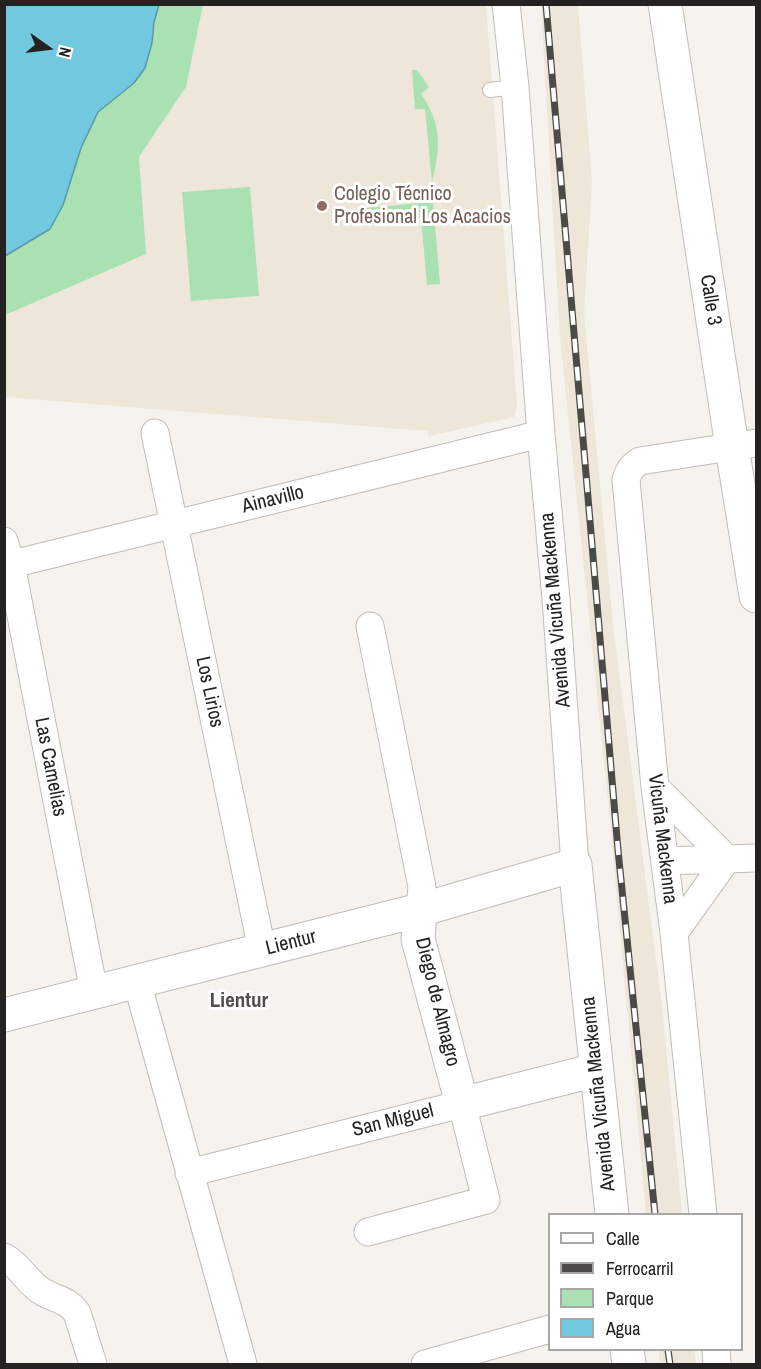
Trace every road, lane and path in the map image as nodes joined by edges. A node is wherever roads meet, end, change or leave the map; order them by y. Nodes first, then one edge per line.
1 (506, 4) edge
2 (665, 4) edge
3 (155, 433) dead end
4 (541, 434) junction
5 (744, 445) edge
6 (174, 524) junction
7 (7, 557) edge
8 (754, 560) edge
9 (756, 596) edge
10 (370, 626) dead end
11 (655, 787) junction
12 (756, 858) edge
13 (727, 859) junction
14 (664, 861) junction
15 (575, 865) junction
16 (420, 910) junction
17 (674, 933) junction
18 (262, 950) junction
19 (137, 982) junction
20 (94, 992) junction
21 (4, 1015) edge
22 (596, 1070) junction
23 (462, 1104) junction
24 (189, 1173) junction
25 (612, 1213) edge
26 (703, 1213) edge
27 (368, 1232) dead end
28 (4, 1257) edge
29 (548, 1329) edge
30 (93, 1365) edge
31 (243, 1365) edge
32 (425, 1365) edge

1 - 4 street, Avenida Vicuña Mackenna
2 - 5 street, Calle 3
3 - 6 street, Los Lirios
4 - 6 street, Ainavillo
4 - 15 street, Avenida Vicuña Mackenna
5 - 8 street, Calle 3
5 - 11 street, Vicuña Mackenna
6 - 7 street, Ainavillo
6 - 18 street, Los Lirios
7 - 20 street, Las Camelias
8 - 9 street, Calle 3
10 - 16 street, Diego de Almagro
11 - 13 street
11 - 14 street, Vicuña Mackenna
12 - 13 street
13 - 14 street
13 - 17 street
14 - 17 street, Vicuña Mackenna
15 - 16 street, Lientur
15 - 22 street, Avenida Vicuña Mackenna
16 - 18 street, Lientur
16 - 23 street, Diego de Almagro
17 - 26 street, Vicuña Mackenna
18 - 19 street, Lientur
19 - 20 street, Lientur
19 - 24 street
20 - 21 street, Lientur
22 - 23 street, San Miguel
22 - 25 street, Avenida Vicuña Mackenna
23 - 24 street, San Miguel
23 - 27 street, Diego de Almagro
24 - 31 street
28 - 30 street
29 - 32 street

